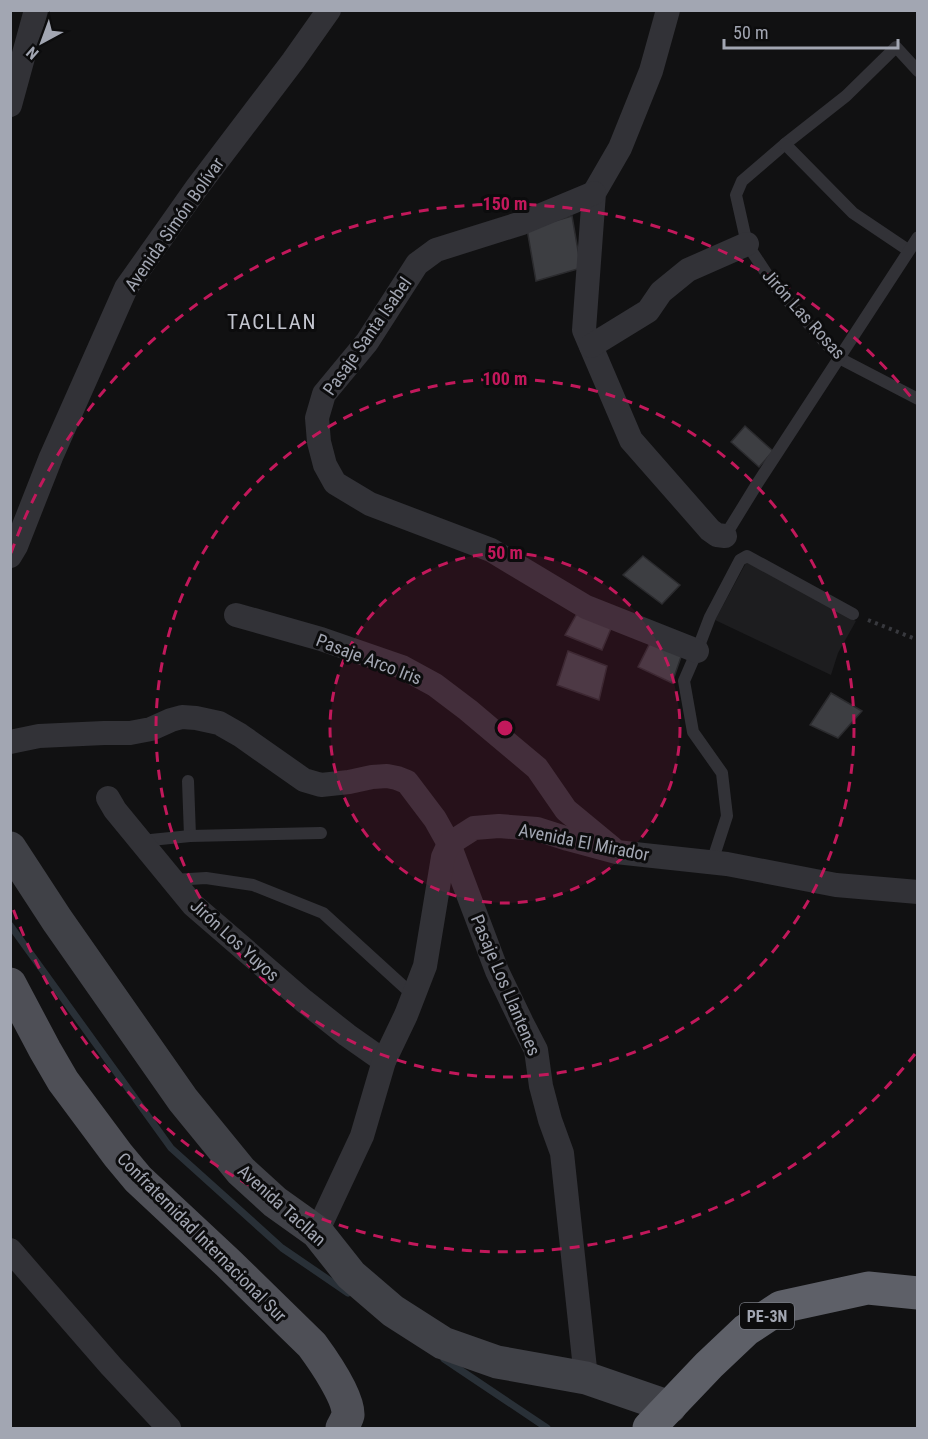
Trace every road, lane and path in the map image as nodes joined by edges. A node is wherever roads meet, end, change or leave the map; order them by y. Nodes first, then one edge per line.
1 (330, 10) edge
2 (668, 10) edge
3 (35, 11) edge
4 (918, 71) edge
5 (10, 105) edge
6 (785, 144) junction
7 (594, 193) junction
8 (918, 237) edge
9 (747, 244) junction
10 (909, 250) junction
11 (591, 346) junction
12 (839, 358) junction
13 (918, 399) edge
14 (726, 536) joint
15 (10, 556) edge
16 (853, 614) joint
17 (237, 615) dead end
18 (918, 640) edge
19 (697, 651) junction
20 (10, 742) edge
21 (188, 781) dead end
22 (108, 798) dead end
23 (321, 833) dead end
24 (190, 836) junction
25 (141, 841) junction
26 (449, 844) junction
27 (10, 848) edge
28 (616, 852) junction
29 (712, 862) junction
30 (173, 880) junction
31 (918, 892) edge
32 (10, 984) edge
33 (414, 996) junction
34 (384, 1061) junction
35 (317, 1232) junction
36 (10, 1250) edge
37 (918, 1293) edge
38 (586, 1378) junction
39 (658, 1419) edge
40 (169, 1428) edge
41 (342, 1428) edge

1 - 15 street, Avenida Simón Bolívar
2 - 7 street
3 - 5 street
4 - 6 lane, Jirón Las Rosas
6 - 9 lane, Jirón Las Rosas
6 - 10 lane
7 - 11 street
7 - 19 street, Pasaje Santa Isabel
8 - 10 lane
9 - 11 street
9 - 12 lane, Jirón Las Rosas
10 - 12 lane
11 - 14 street
12 - 13 lane, Jirón Las Rosas
12 - 14 lane
16 - 18 path
16 - 19 lane
17 - 28 street, Pasaje Arco Iris
19 - 29 lane
20 - 26 street, Pasaje Los Llantenes
21 - 24 lane
22 - 25 street, Jirón Los Yuyos
23 - 24 lane
24 - 25 lane
25 - 30 street, Jirón Los Yuyos
26 - 28 street, Avenida El Mirador
26 - 33 street
26 - 38 street, Pasaje Los Llantenes
27 - 35 street, Avenida Tacllan
28 - 29 street, Avenida El Mirador
29 - 31 street, Avenida El Mirador
30 - 33 lane
30 - 34 street, Jirón Los Yuyos
32 - 41 main road, Confraternidad Internacional Sur
33 - 34 street
34 - 35 street
35 - 38 street, Avenida Tacllan
36 - 40 street
37 - 39 highway, PE-3N
38 - 39 street, Avenida Tacllan

